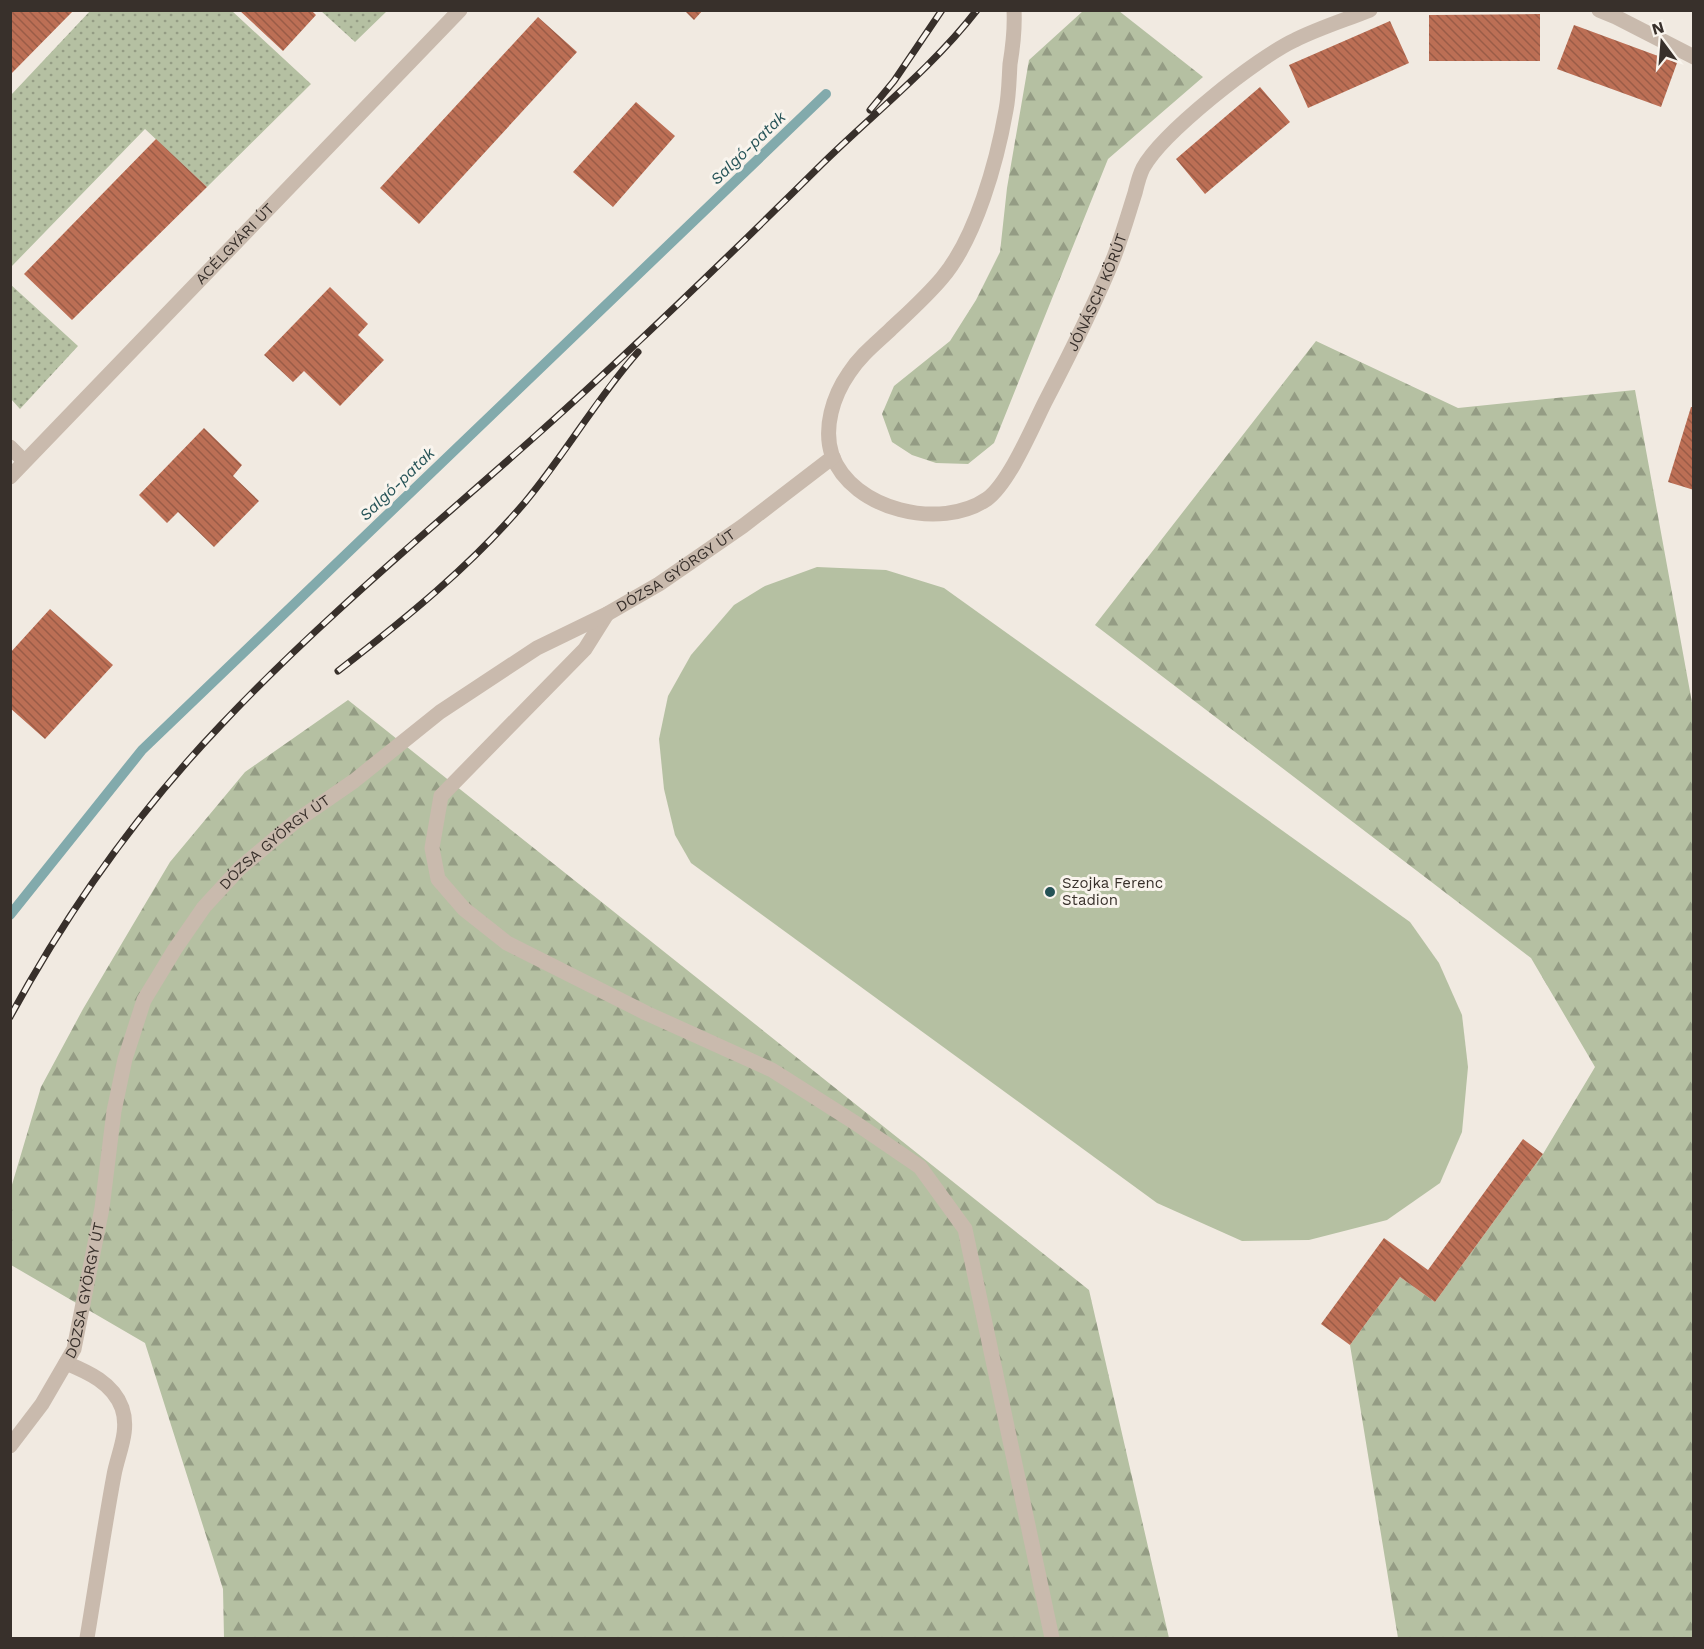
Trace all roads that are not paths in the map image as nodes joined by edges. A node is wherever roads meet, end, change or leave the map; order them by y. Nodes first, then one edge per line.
1 (460, 10) edge
2 (1014, 10) edge
3 (1370, 10) edge
4 (1599, 10) edge
5 (1694, 57) edge
6 (10, 447) edge
7 (833, 457) junction
8 (24, 461) junction
9 (10, 477) edge
10 (607, 614) junction
11 (66, 1363) junction
12 (10, 1446) edge
13 (87, 1638) edge
14 (1052, 1638) edge

1 - 8 street, ACÉLGYÁRI ÚT
2 - 7 street
3 - 7 street, JÓNÁSCH KÖRÚT
4 - 5 street
6 - 8 street
7 - 10 street, DÓZSA GYÖRGY ÚT
8 - 9 street, ACÉLGYÁRI ÚT
10 - 11 street, DÓZSA GYÖRGY ÚT
10 - 14 street
11 - 12 street, DÓZSA GYÖRGY ÚT
11 - 13 street

